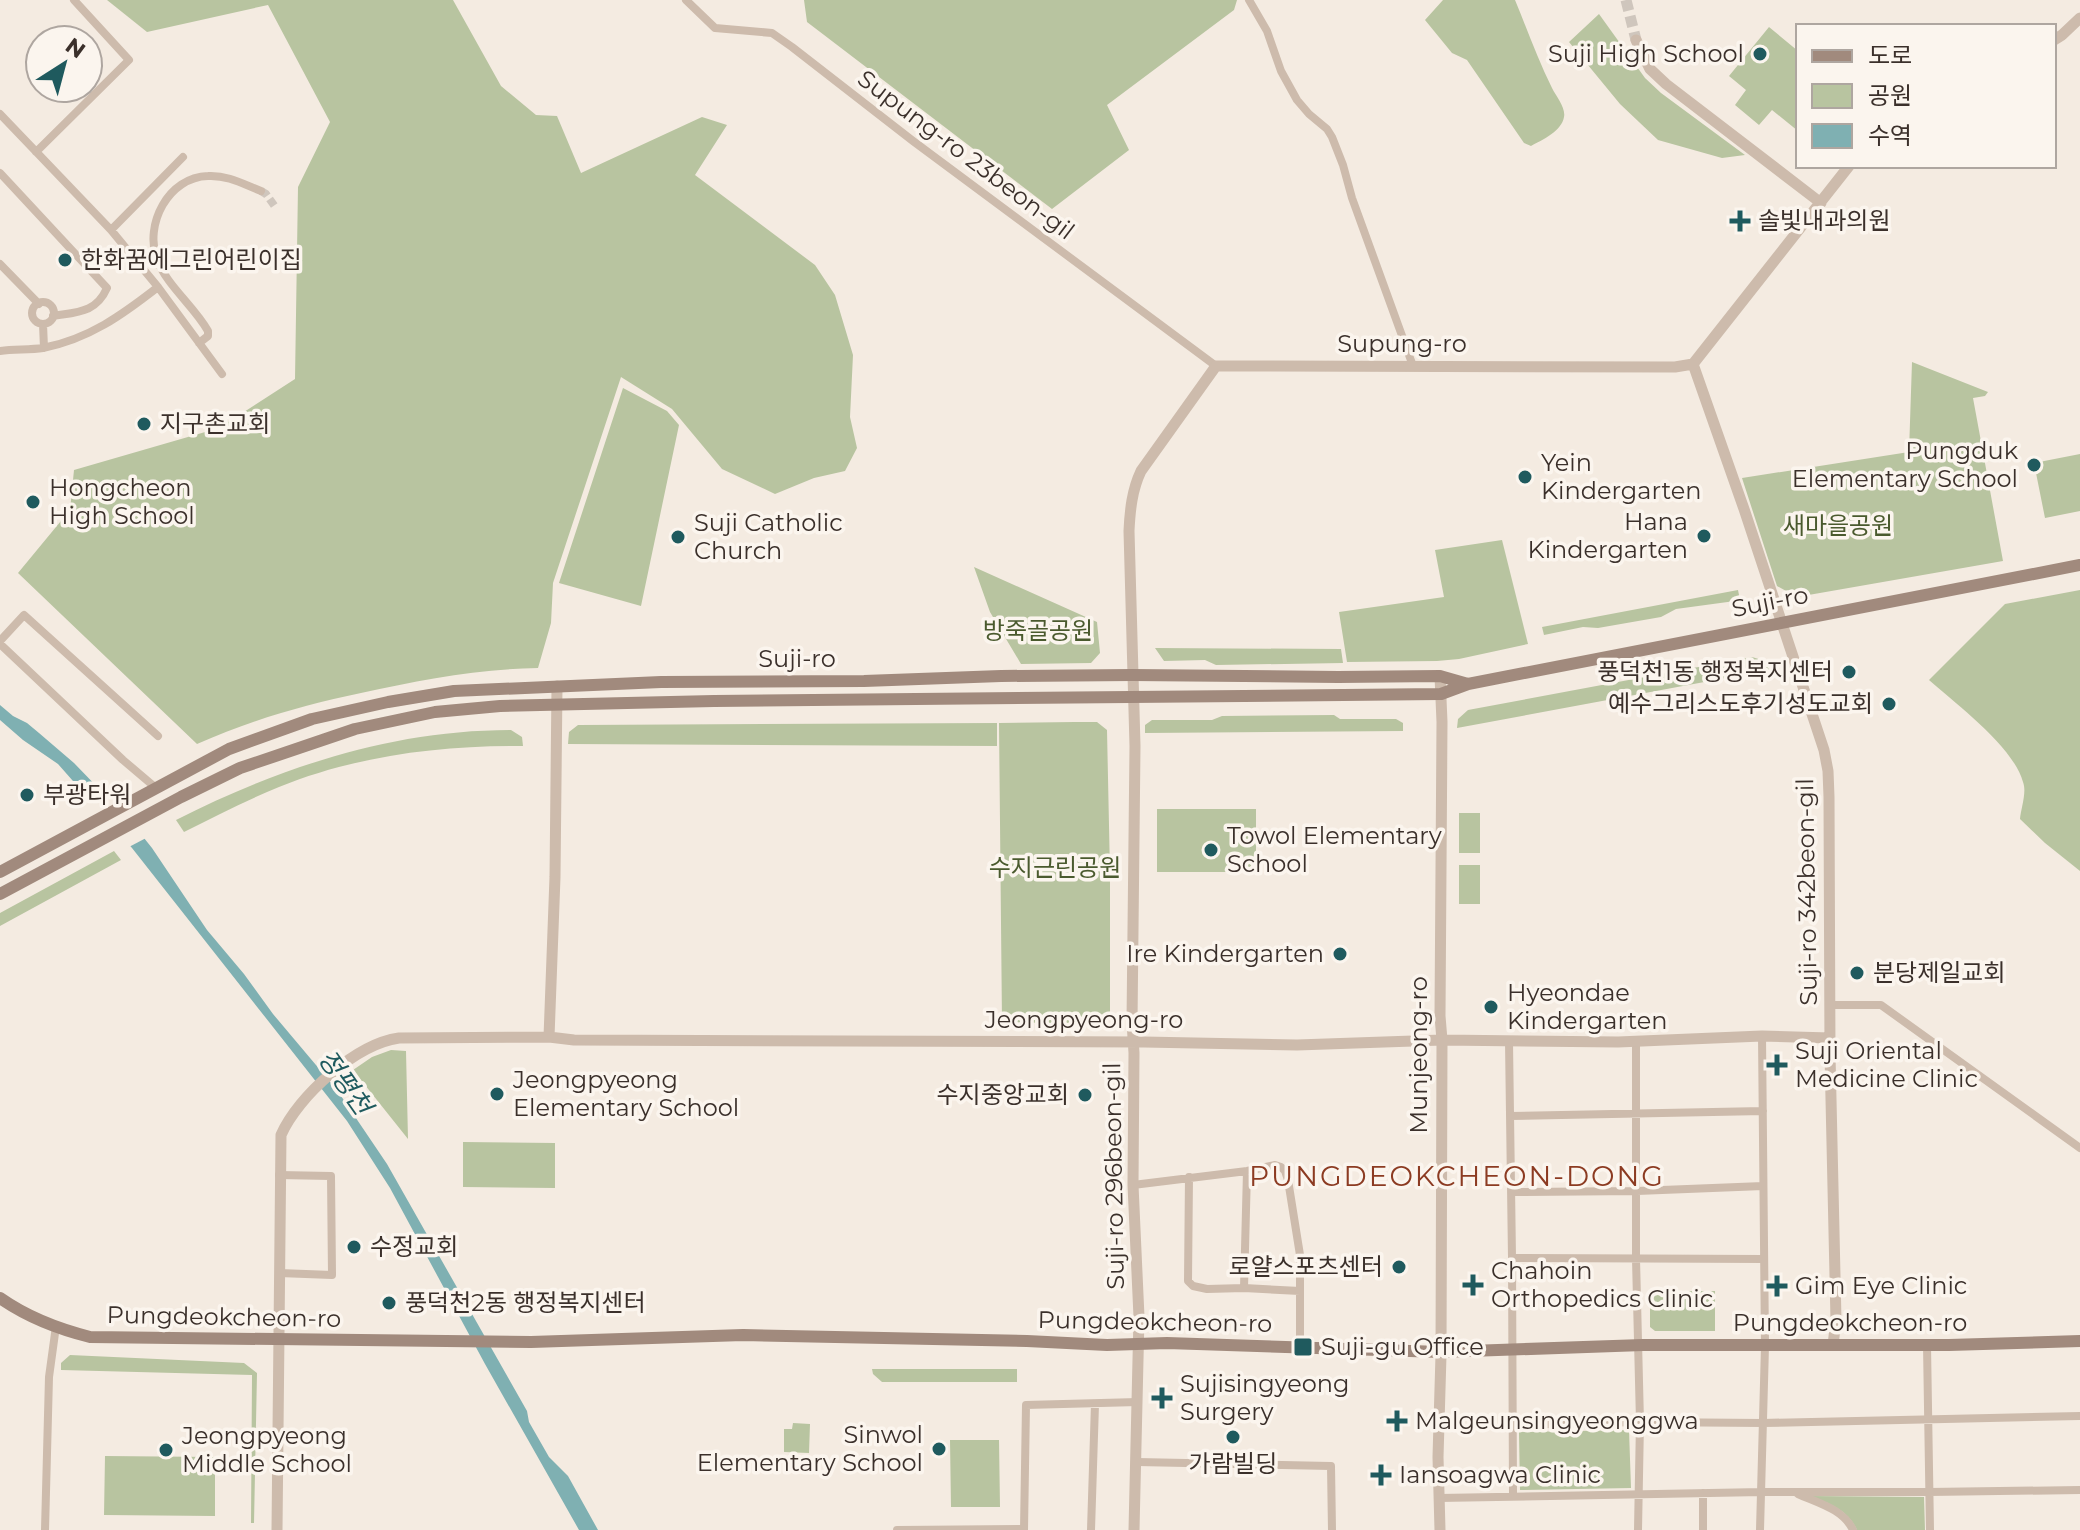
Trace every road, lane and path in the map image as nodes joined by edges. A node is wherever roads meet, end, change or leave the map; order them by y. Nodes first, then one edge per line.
1 (74, 0) edge
2 (686, 0) edge
3 (1249, 0) edge
4 (2080, 18) edge
5 (96, 24) edge
6 (104, 33) edge
7 (2056, 39) edge
8 (1636, 40) tunnel mouth
9 (104, 80) edge
10 (79, 104) edge
11 (0, 114) edge
12 (36, 152) junction
13 (183, 157) dead end
14 (1847, 168) edge
15 (0, 173) edge
16 (261, 191) tunnel mouth
17 (1821, 203) junction
18 (111, 230) junction
19 (0, 264) edge
20 (158, 287) junction
21 (39, 304) junction
22 (53, 316) junction
23 (43, 324) junction
24 (199, 343) junction
25 (44, 348) junction
26 (0, 351) edge
27 (1693, 364) junction
28 (1216, 366) junction
29 (1413, 366) junction
30 (222, 374) dead end
31 (2080, 565) edge
32 (1780, 623) junction
33 (0, 642) edge
34 (1132, 675) junction
35 (1440, 676) junction
36 (1468, 684) junction
37 (557, 686) junction
38 (1441, 694) junction
39 (1132, 697) junction
40 (557, 706) junction
41 (158, 736) dead end
42 (151, 791) junction
43 (3, 866) edge
44 (6, 891) edge
45 (1830, 1005) junction
46 (1762, 1036) junction
47 (549, 1037) junction
48 (1830, 1038) junction
49 (1442, 1040) junction
50 (1636, 1041) junction
51 (1133, 1042) junction
52 (1509, 1042) junction
53 (1763, 1111) junction
54 (1636, 1115) junction
55 (1510, 1116) junction
56 (2080, 1148) edge
57 (1247, 1171) junction
58 (279, 1175) junction
59 (1189, 1177) junction
60 (1133, 1185) junction
61 (1763, 1186) junction
62 (1637, 1191) junction
63 (1511, 1192) junction
64 (1512, 1258) junction
65 (1636, 1259) junction
66 (1764, 1259) junction
67 (279, 1273) junction
68 (1244, 1288) junction
69 (1300, 1291) junction
70 (0, 1298) edge
71 (56, 1326) junction
72 (278, 1340) junction
73 (2080, 1341) edge
74 (1139, 1344) junction
75 (1639, 1345) junction
76 (1833, 1345) junction
77 (1927, 1345) junction
78 (1765, 1346) junction
79 (1300, 1347) junction
80 (1513, 1348) junction
81 (1441, 1352) junction
82 (1138, 1402) junction
83 (1095, 1404) junction
84 (2080, 1416) edge
85 (1928, 1420) junction
86 (1640, 1422) junction
87 (1763, 1423) junction
88 (1514, 1425) junction
89 (1137, 1462) junction
90 (2080, 1490) edge
91 (1762, 1492) junction
92 (1794, 1492) junction
93 (1929, 1492) junction
94 (1703, 1493) junction
95 (1639, 1494) junction
96 (1513, 1496) junction
97 (1439, 1498) junction
98 (1024, 1529) edge
99 (45, 1530) edge
100 (277, 1530) edge
101 (897, 1530) edge
102 (1091, 1530) edge
103 (1134, 1530) edge
104 (1332, 1530) edge
105 (1440, 1530) edge
106 (1638, 1530) edge
107 (1703, 1530) edge
108 (1760, 1530) edge
109 (1853, 1530) edge
110 (1930, 1530) edge

1 - 5 street
2 - 28 street, Supung-ro 23beon-gil
3 - 29 street
4 - 7 street
6 - 9 street
8 - 17 street
10 - 12 street
11 - 12 street
12 - 18 street
13 - 18 street
14 - 17 street
15 - 22 street
16 - 24 street
17 - 27 street
18 - 20 street
19 - 21 street
20 - 24 street
20 - 25 street
21 - 22 street
21 - 23 street
22 - 23 street
23 - 25 street
24 - 30 street
25 - 26 street
27 - 29 street, Supung-ro
27 - 32 street, Suji-ro 342beon-gil
28 - 29 street, Supung-ro
28 - 34 street
31 - 32 main road, Suji-ro
32 - 36 main road, Suji-ro
32 - 45 street, Suji-ro 342beon-gil
33 - 41 street
33 - 42 street
34 - 35 main road, Suji-ro
34 - 37 main road, Suji-ro
34 - 39 street
35 - 36 main road, Suji-ro
35 - 38 street, Munjeong-ro
36 - 38 main road, Suji-ro
37 - 40 street
37 - 42 main road, Suji-ro
38 - 39 main road, Suji-ro
38 - 49 street, Munjeong-ro
39 - 40 main road, Suji-ro
39 - 51 street, Suji-ro 296beon-gil
40 - 44 main road, Suji-ro
40 - 47 street
42 - 43 main road, Suji-ro
45 - 48 street, Suji-ro 342beon-gil
45 - 56 street
46 - 48 street, Jeongpyeong-ro
46 - 50 street, Jeongpyeong-ro
46 - 53 street
47 - 51 street, Jeongpyeong-ro
47 - 58 street, Jeongpyeong-ro
48 - 76 street, Suji-ro 342beon-gil
49 - 51 street, Jeongpyeong-ro
49 - 52 street, Jeongpyeong-ro
49 - 81 street, Munjeong-ro
50 - 52 street, Jeongpyeong-ro
50 - 54 street
51 - 60 street, Suji-ro 296beon-gil
52 - 55 street
53 - 54 street
53 - 61 street
54 - 55 street
54 - 62 street
55 - 63 street
57 - 59 street
57 - 68 street
57 - 69 street
58 - 67 street
58 - 67 street
59 - 60 street
59 - 68 street
60 - 74 street, Suji-ro 296beon-gil
61 - 62 street
61 - 66 street
62 - 63 street
62 - 65 street
63 - 64 street
64 - 65 street
64 - 80 street
65 - 66 street
65 - 75 street
66 - 78 street
67 - 72 street
68 - 69 street
69 - 79 street
70 - 71 main road, Pungdeokcheon-ro
71 - 72 main road, Pungdeokcheon-ro
71 - 99 street
72 - 74 main road, Pungdeokcheon-ro
72 - 100 street
73 - 77 main road, Pungdeokcheon-ro
74 - 79 main road, Pungdeokcheon-ro
74 - 82 street, Suji-ro 296beon-gil
75 - 78 main road, Pungdeokcheon-ro
75 - 80 main road, Pungdeokcheon-ro
75 - 86 street
76 - 77 main road, Pungdeokcheon-ro
76 - 78 main road, Pungdeokcheon-ro
77 - 85 street
78 - 87 street
79 - 81 main road, Pungdeokcheon-ro
80 - 81 main road, Pungdeokcheon-ro
80 - 88 street
81 - 97 street, Munjeong-ro
82 - 83 street
82 - 89 street, Suji-ro 296beon-gil
83 - 98 street
83 - 102 street
84 - 85 street
85 - 87 street
85 - 93 street
86 - 87 street
86 - 88 street
86 - 95 street
87 - 91 street
88 - 96 street
89 - 103 street, Suji-ro 296beon-gil
89 - 104 street
90 - 93 street
91 - 92 street
91 - 94 street
91 - 108 street
92 - 93 street
92 - 109 street
93 - 110 street
94 - 95 street
94 - 107 street
95 - 96 street
95 - 106 street
96 - 97 street
97 - 105 street, Munjeong-ro
98 - 101 street

